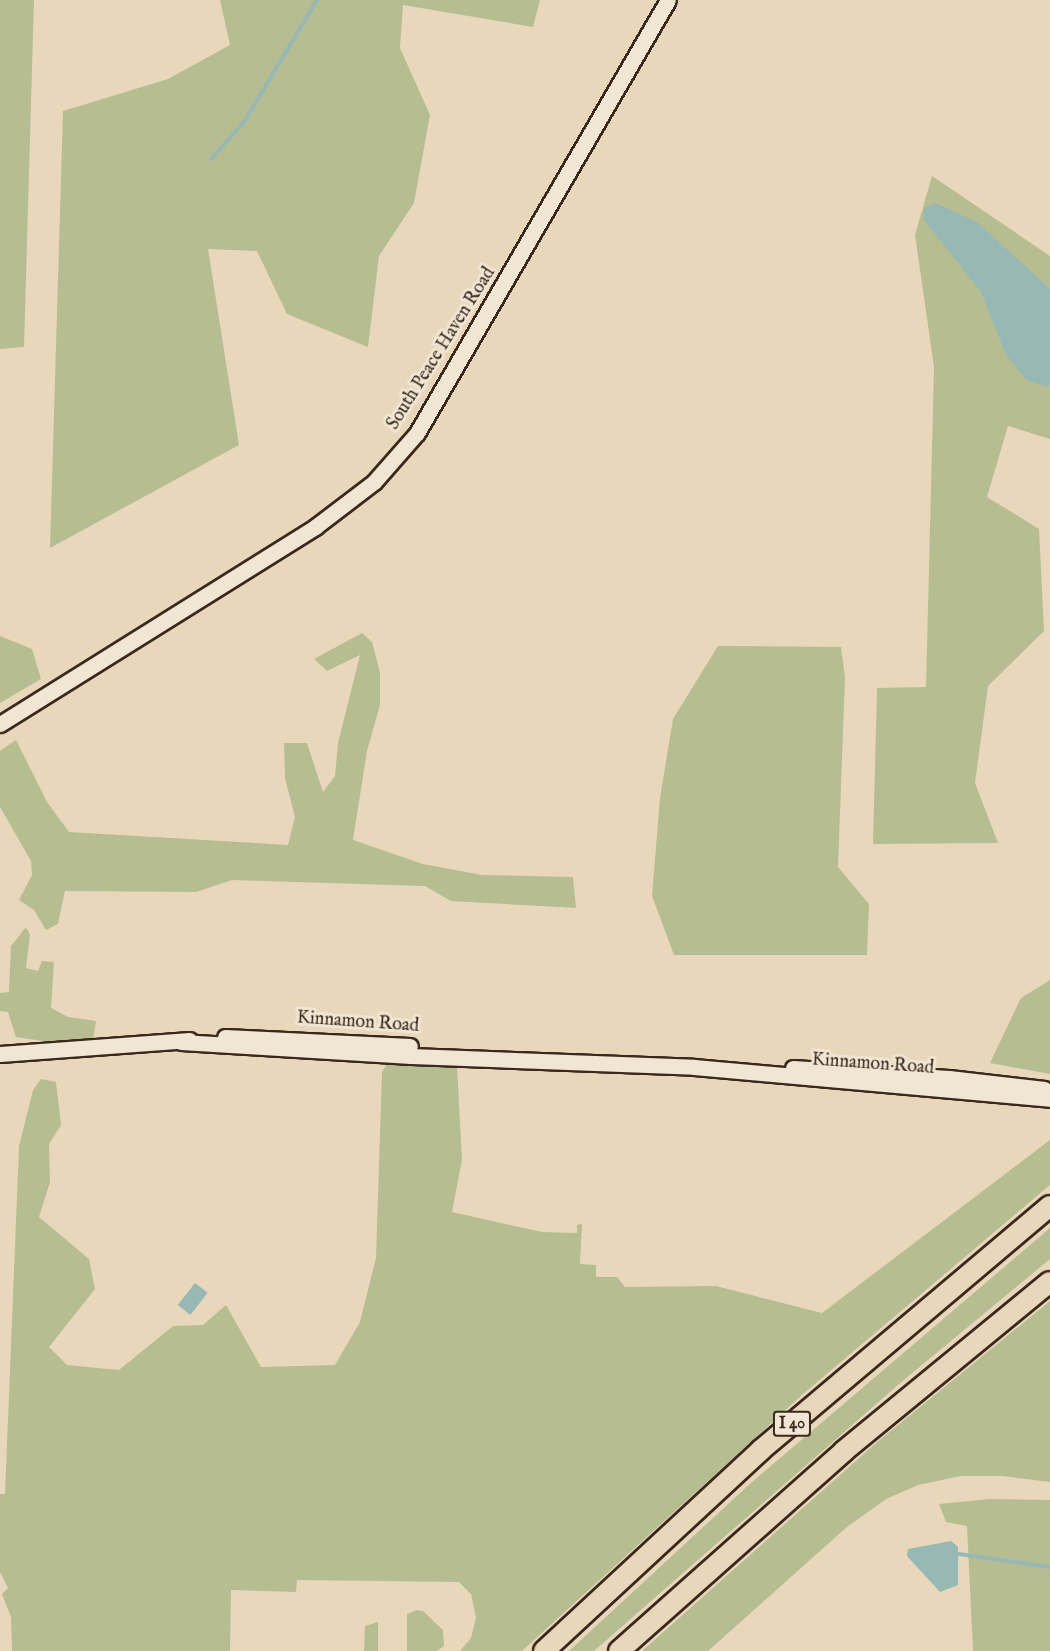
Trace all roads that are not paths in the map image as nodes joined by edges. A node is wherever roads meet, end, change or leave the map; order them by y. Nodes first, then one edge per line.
1 (668, 0) edge
2 (0, 724) edge
3 (1, 1054) edge
4 (694, 1067) junction
5 (1050, 1090) edge
6 (1050, 1099) edge
7 (1050, 1206) edge
8 (1050, 1282) edge
9 (543, 1651) edge
10 (619, 1651) edge

1 - 2 main road, South Peace Haven Road
3 - 4 main road, Kinnamon Road
4 - 5 main road, Kinnamon Road
4 - 6 main road, Kinnamon Road
7 - 9 highway, I 40
8 - 10 highway

